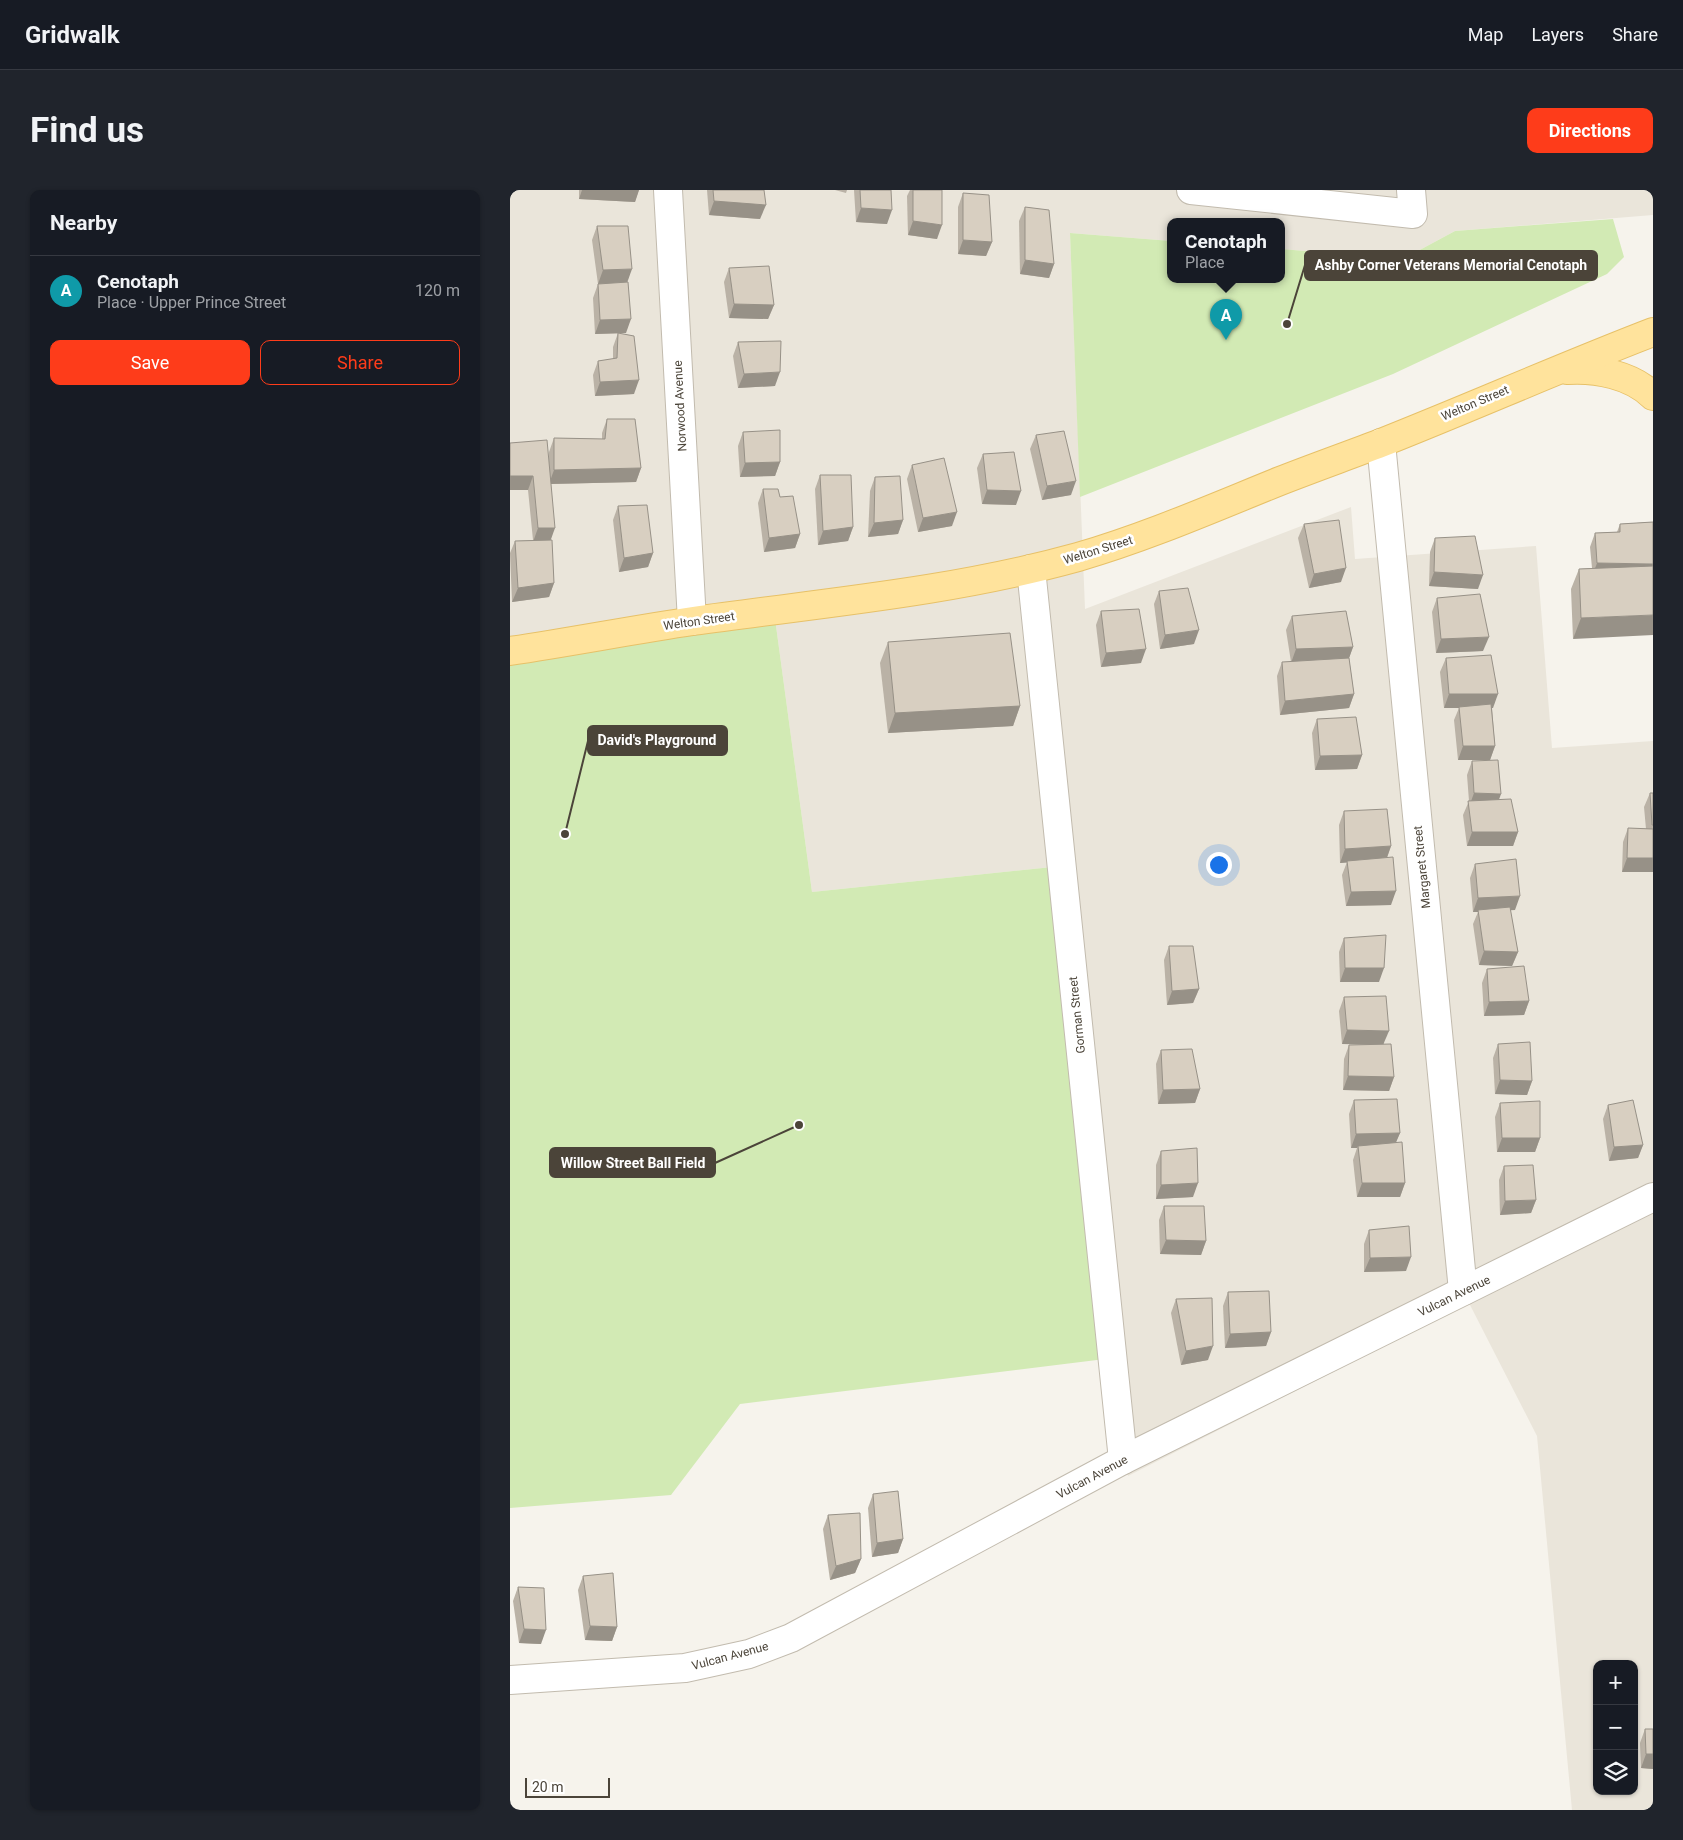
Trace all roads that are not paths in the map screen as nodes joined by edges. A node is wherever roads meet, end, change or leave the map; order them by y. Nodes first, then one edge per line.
1 (668, 190) edge
2 (1191, 190) edge
3 (1412, 202) edge
4 (1653, 332) edge
5 (1553, 371) junction
6 (1653, 396) edge
7 (1381, 443) junction
8 (1031, 570) junction
9 (692, 621) junction
10 (510, 651) edge
11 (1653, 1197) edge
12 (1463, 1291) junction
13 (1123, 1460) junction
14 (510, 1680) edge

1 - 9 street, Norwood Avenue
2 - 3 street
4 - 5 main road, Welton Street
5 - 6 main road
5 - 7 main road, Welton Street
7 - 8 main road, Welton Street
7 - 12 street, Margaret Street
8 - 9 main road, Welton Street
8 - 13 street, Gorman Street
9 - 10 main road, Welton Street
11 - 12 street, Vulcan Avenue
12 - 13 street, Vulcan Avenue
13 - 14 street, Vulcan Avenue

